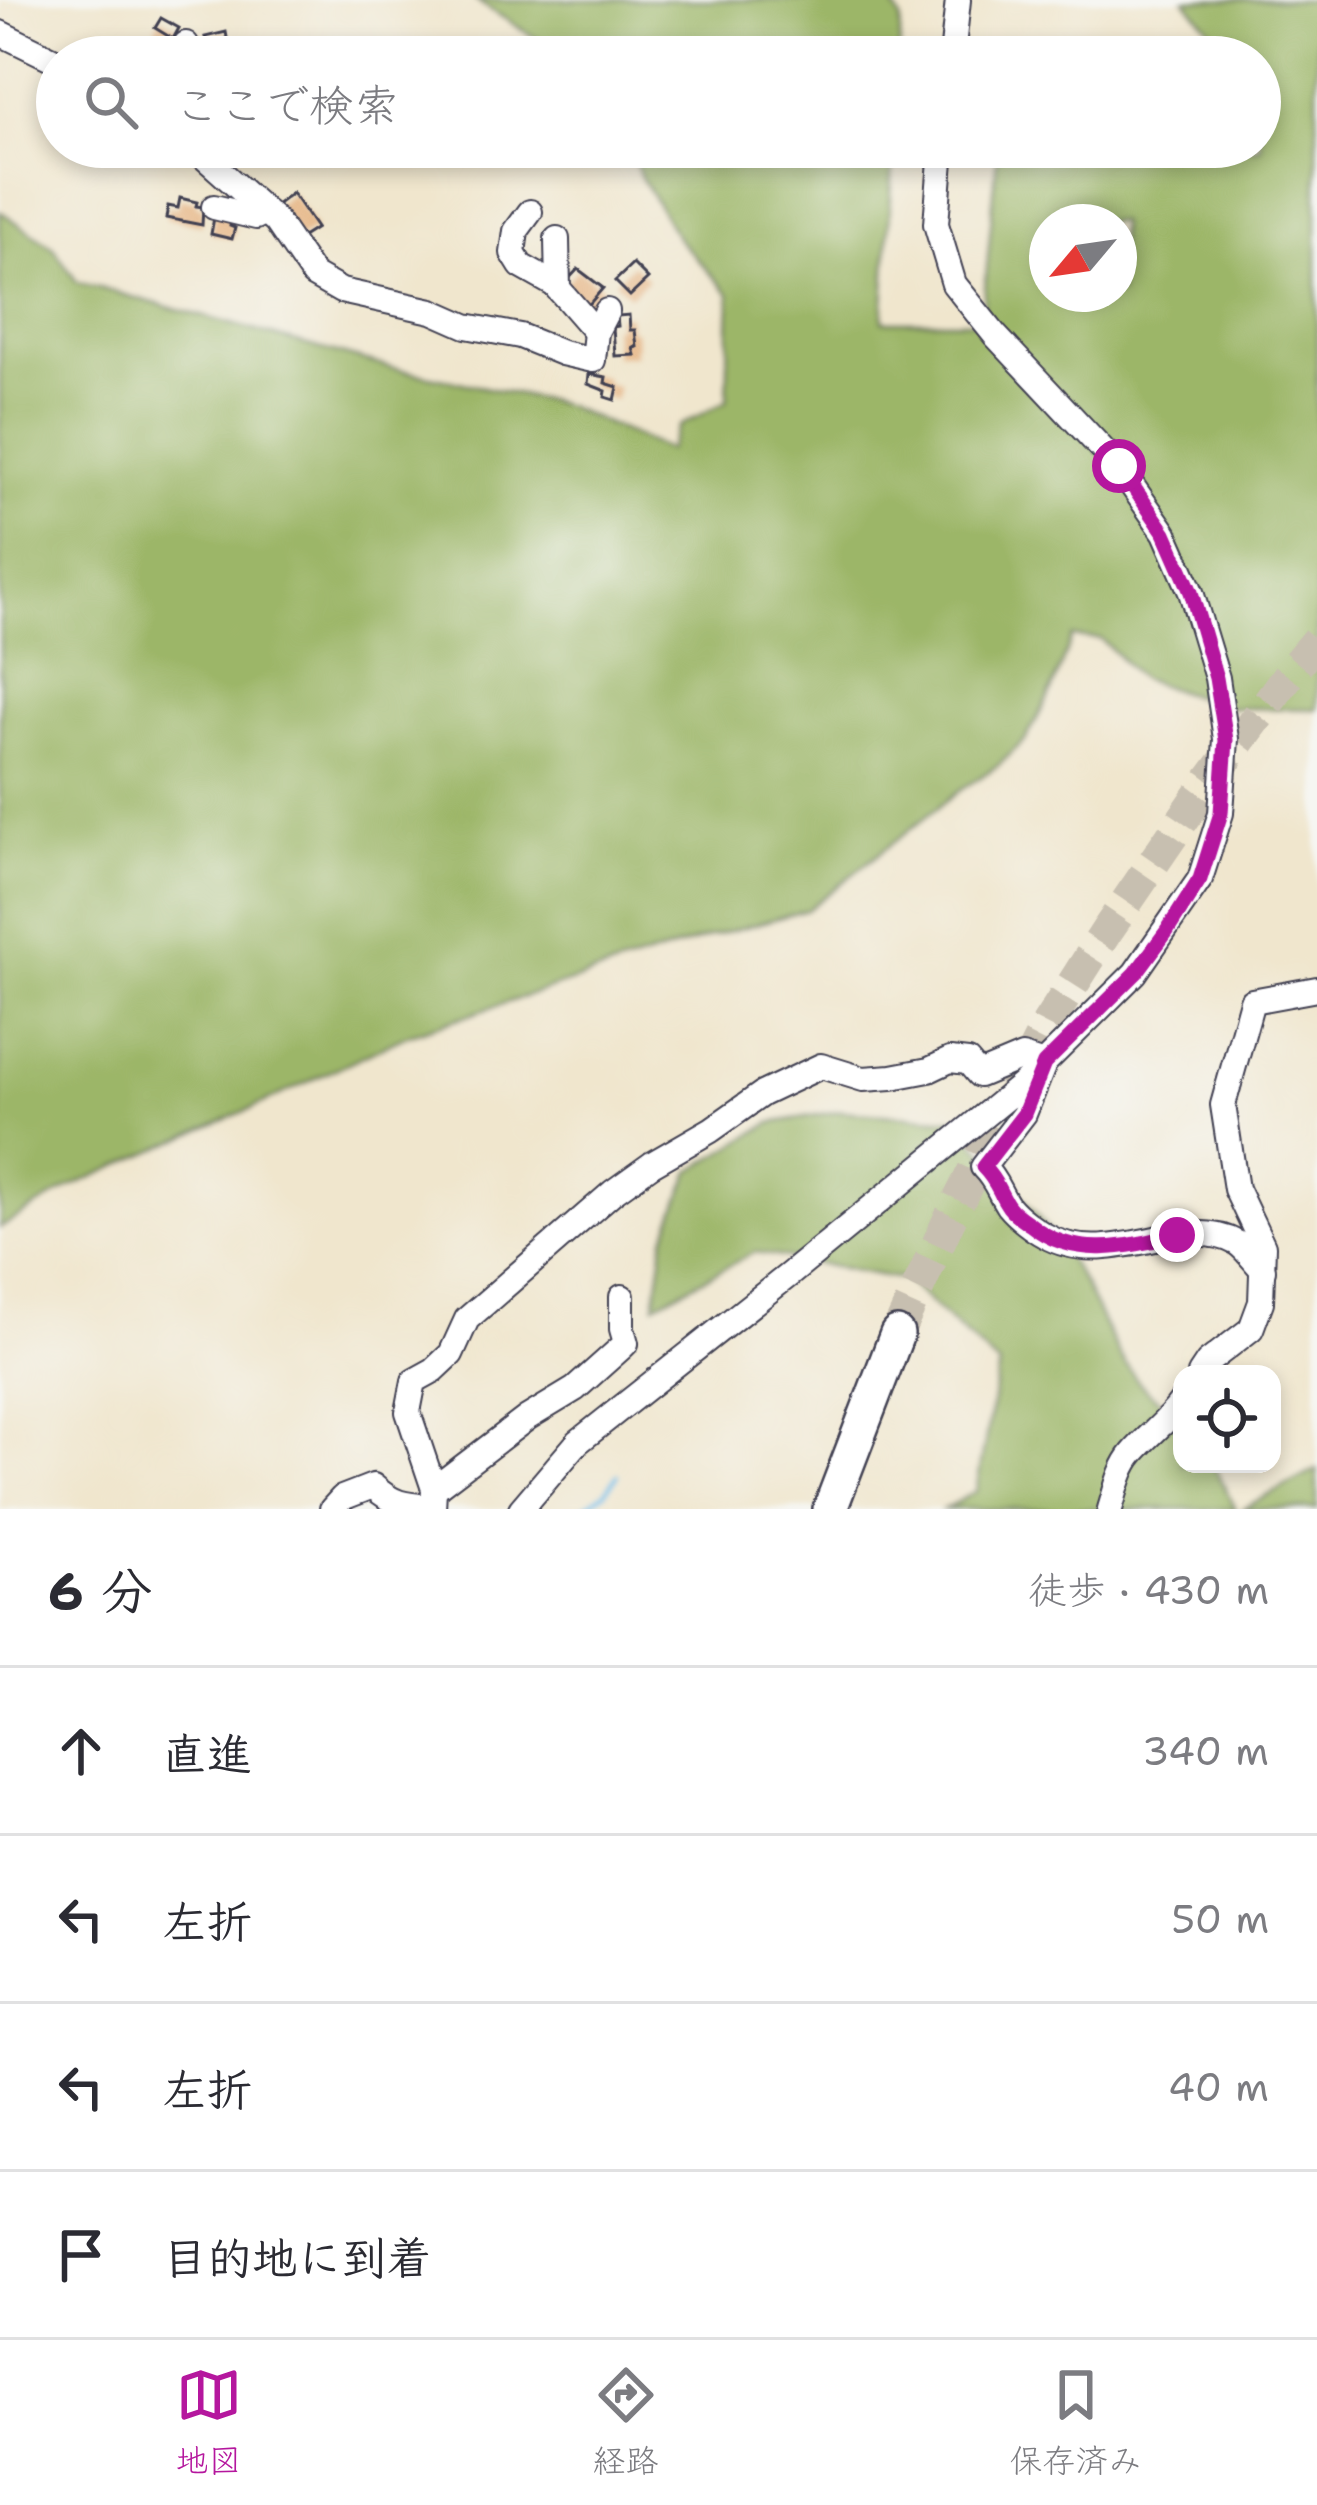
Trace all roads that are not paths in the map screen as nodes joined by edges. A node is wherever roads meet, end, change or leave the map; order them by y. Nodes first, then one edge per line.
1 (958, 0) edge
2 (0, 33) edge
3 (954, 36) edge
4 (36, 51) edge
5 (217, 168) edge
6 (941, 168) edge
7 (214, 207) dead end
8 (266, 212) junction
9 (530, 212) dead end
10 (557, 238) dead end
11 (558, 289) junction
12 (1317, 988) edge
13 (1044, 1064) junction
14 (1263, 1270) junction
15 (622, 1298) dead end
16 (897, 1334) tunnel mouth
17 (1206, 1365) edge
18 (1173, 1414) edge
19 (856, 1444) junction
20 (340, 1482) dead end
21 (373, 1486) junction
22 (433, 1502) edge
23 (332, 1509) edge
24 (520, 1509) edge
25 (830, 1509) edge
26 (846, 1509) edge
27 (1110, 1509) edge

1 - 3 street
2 - 4 street
5 - 8 street
6 - 13 street
7 - 8 street
8 - 11 street
9 - 11 street
10 - 11 street
12 - 14 street
13 - 14 street
13 - 22 street
13 - 24 street
14 - 17 street
15 - 22 street
16 - 19 highway
18 - 27 street
19 - 25 highway
19 - 26 highway
20 - 21 street
21 - 22 street
21 - 23 street

